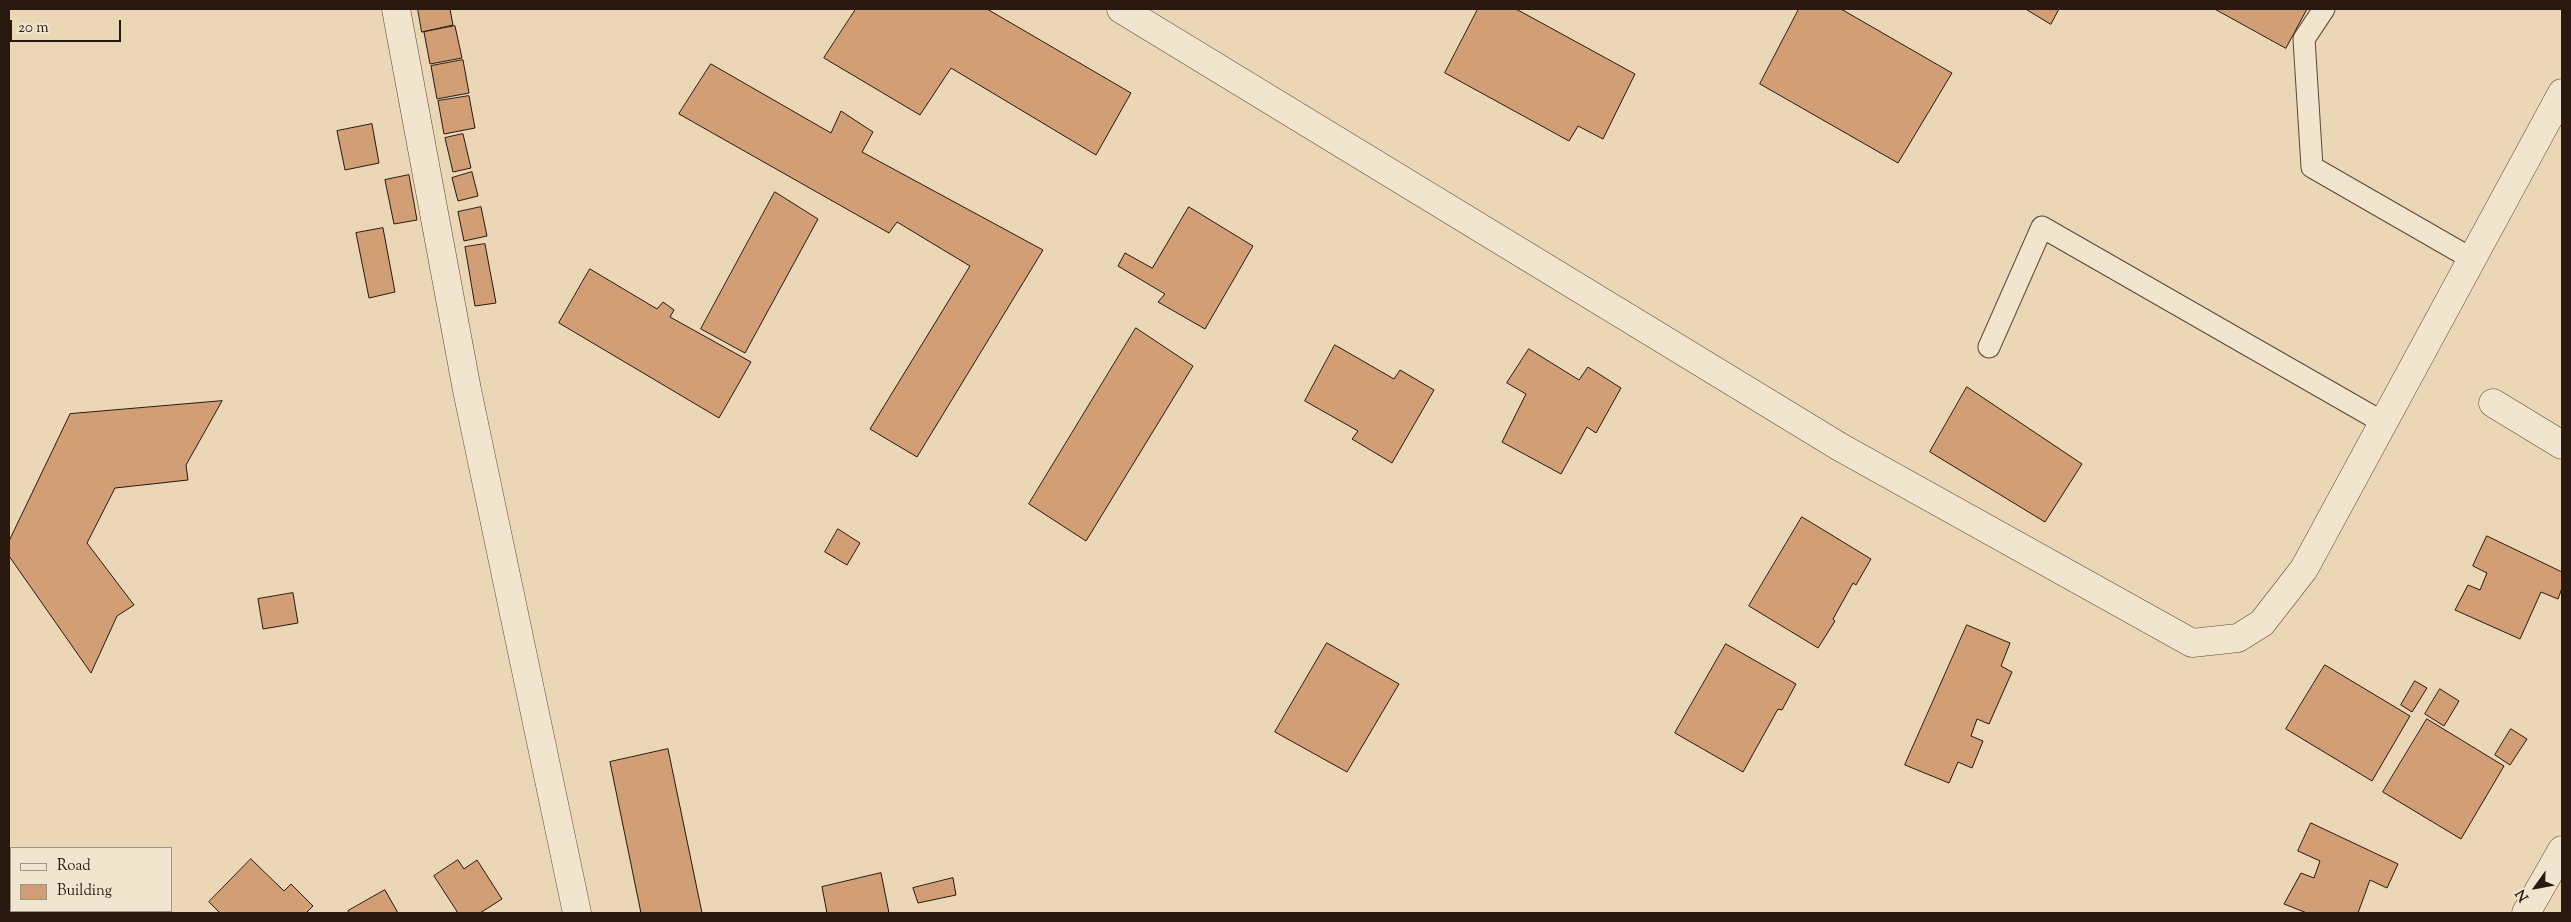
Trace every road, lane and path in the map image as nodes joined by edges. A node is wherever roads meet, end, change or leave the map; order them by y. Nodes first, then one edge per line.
1 (396, 9) edge
2 (1121, 9) edge
3 (2324, 9) edge
4 (2562, 93) edge
5 (2472, 259) junction
6 (1989, 347) dead end
7 (2493, 404) dead end
8 (2384, 423) junction
9 (2562, 445) edge
10 (2562, 850) edge
11 (577, 913) edge
12 (2526, 913) edge

1 - 11 street
2 - 8 street
3 - 5 lane
4 - 5 street
5 - 8 street
6 - 8 lane
7 - 9 street
10 - 12 street

